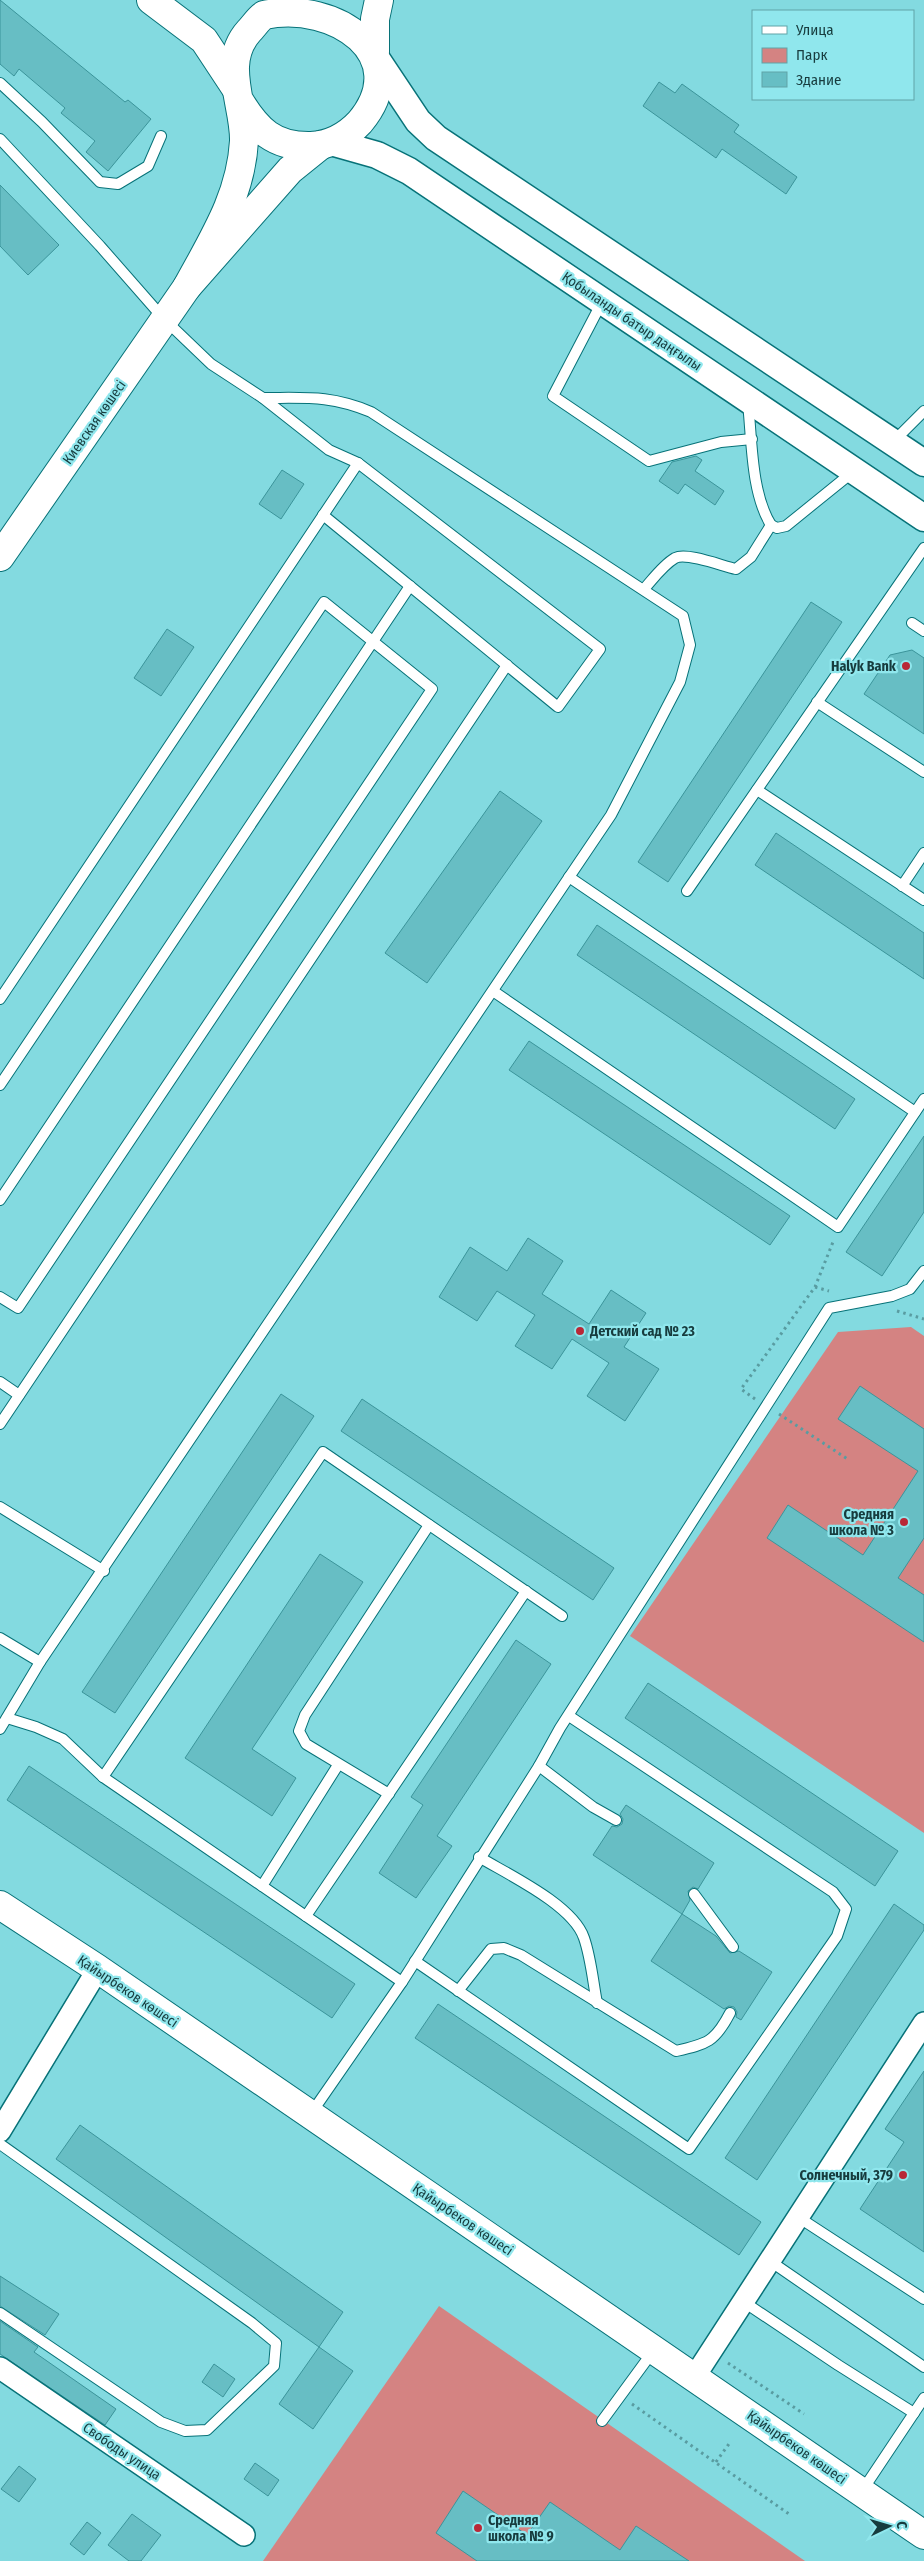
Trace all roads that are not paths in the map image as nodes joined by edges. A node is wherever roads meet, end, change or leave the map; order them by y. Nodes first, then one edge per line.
1 (151, 0) edge
2 (379, 0) edge
3 (290, 1) edge
4 (377, 57) junction
5 (0, 84) edge
6 (237, 94) junction
7 (161, 136) dead end
8 (0, 139) edge
9 (326, 144) junction
10 (187, 287) junction
11 (602, 301) junction
12 (164, 320) junction
13 (263, 398) junction
14 (748, 399) junction
15 (924, 411) edge
16 (752, 438) junction
17 (893, 442) junction
18 (358, 463) junction
19 (924, 463) edge
20 (854, 471) junction
21 (323, 515) junction
22 (924, 518) edge
23 (771, 525) junction
24 (924, 548) edge
25 (0, 557) edge
26 (410, 586) junction
27 (644, 589) junction
28 (912, 623) dead end
29 (924, 631) edge
30 (374, 642) junction
31 (508, 666) junction
32 (817, 702) junction
33 (924, 772) edge
34 (756, 790) junction
35 (924, 854) edge
36 (570, 877) junction
37 (902, 886) junction
38 (687, 890) dead end
39 (924, 900) edge
40 (493, 991) junction
41 (0, 999) edge
42 (0, 1085) edge
43 (924, 1099) edge
44 (915, 1112) junction
45 (0, 1200) edge
46 (924, 1271) edge
47 (0, 1297) edge
48 (0, 1382) edge
49 (19, 1395) junction
50 (0, 1424) edge
51 (0, 1507) edge
52 (429, 1525) junction
53 (104, 1571) junction
54 (526, 1591) junction
55 (562, 1616) dead end
56 (0, 1638) edge
57 (40, 1662) junction
58 (569, 1716) junction
59 (7, 1718) junction
60 (0, 1729) edge
61 (338, 1765) junction
62 (539, 1766) junction
63 (103, 1777) junction
64 (389, 1794) junction
65 (616, 1820) dead end
66 (479, 1857) junction
67 (262, 1886) junction
68 (694, 1894) dead end
69 (0, 1906) edge
70 (306, 1916) junction
71 (733, 1947) dead end
72 (414, 1961) junction
73 (98, 1969) junction
74 (402, 1982) junction
75 (458, 1991) junction
76 (597, 2002) junction
77 (730, 2013) dead end
78 (924, 2023) edge
79 (918, 2045) edge
80 (310, 2115) junction
81 (0, 2131) edge
82 (0, 2144) edge
83 (798, 2217) junction
84 (770, 2261) junction
85 (924, 2299) edge
86 (744, 2302) junction
87 (0, 2313) edge
88 (654, 2349) junction
89 (924, 2367) edge
90 (0, 2368) edge
91 (695, 2376) junction
92 (924, 2398) edge
93 (914, 2412) junction
94 (602, 2421) dead end
95 (861, 2492) junction
96 (922, 2530) edge
97 (244, 2535) dead end

1 - 6 main road
2 - 4 main road
3 - 4 main road
3 - 6 main road
4 - 9 main road
4 - 17 street
5 - 7 lane
6 - 9 main road
6 - 10 main road
8 - 12 lane
9 - 10 main road
9 - 11 street, Қобыланды батыр даңғылы
10 - 12 main road, Киевская көшесі
11 - 14 street, Қобыланды батыр даңғылы
11 - 16 lane
12 - 13 lane
12 - 25 main road, Киевская көшесі
13 - 18 lane
13 - 27 lane
14 - 16 lane
14 - 20 street, Қобыланды батыр даңғылы
15 - 17 lane
16 - 23 lane
17 - 19 street
18 - 21 lane
18 - 31 lane
20 - 22 street, Қобыланды батыр даңғылы
20 - 23 lane
21 - 26 lane
21 - 41 lane
23 - 27 lane
24 - 32 lane
26 - 30 lane
26 - 31 lane
27 - 36 lane
28 - 29 lane
30 - 42 lane
30 - 45 lane
30 - 47 lane
31 - 49 lane
32 - 33 lane
32 - 34 lane
34 - 37 lane
34 - 38 lane
35 - 37 lane
36 - 40 lane
36 - 44 lane
37 - 39 lane
40 - 44 lane
40 - 53 lane
43 - 44 lane
46 - 58 lane
48 - 49 lane
49 - 50 lane
51 - 53 lane
52 - 54 lane
52 - 61 lane
52 - 63 lane
53 - 57 lane
54 - 55 lane
54 - 64 lane
56 - 57 lane
57 - 59 lane
58 - 62 lane
58 - 75 lane
59 - 60 lane
59 - 63 lane
61 - 64 lane
61 - 67 lane
62 - 65 lane
62 - 66 lane
63 - 67 lane
64 - 70 lane
66 - 72 lane
66 - 76 lane
67 - 70 lane
68 - 71 lane
69 - 73 main road, Қайырбеков көшесі
70 - 74 lane
72 - 74 lane
72 - 75 lane
73 - 80 main road, Қайырбеков көшесі
73 - 81 street
74 - 80 lane
75 - 76 lane
76 - 77 lane
78 - 79 street
79 - 83 street
80 - 88 main road, Қайырбеков көшесі
82 - 87 lane
83 - 84 street
83 - 85 lane
84 - 86 street
84 - 89 lane
86 - 91 street
86 - 93 lane
88 - 91 main road, Қайырбеков көшесі
88 - 94 lane
90 - 97 street, Свободы улица
91 - 95 main road, Қайырбеков көшесі
92 - 93 lane
93 - 95 lane
95 - 96 main road, Қайырбеков көшесі

